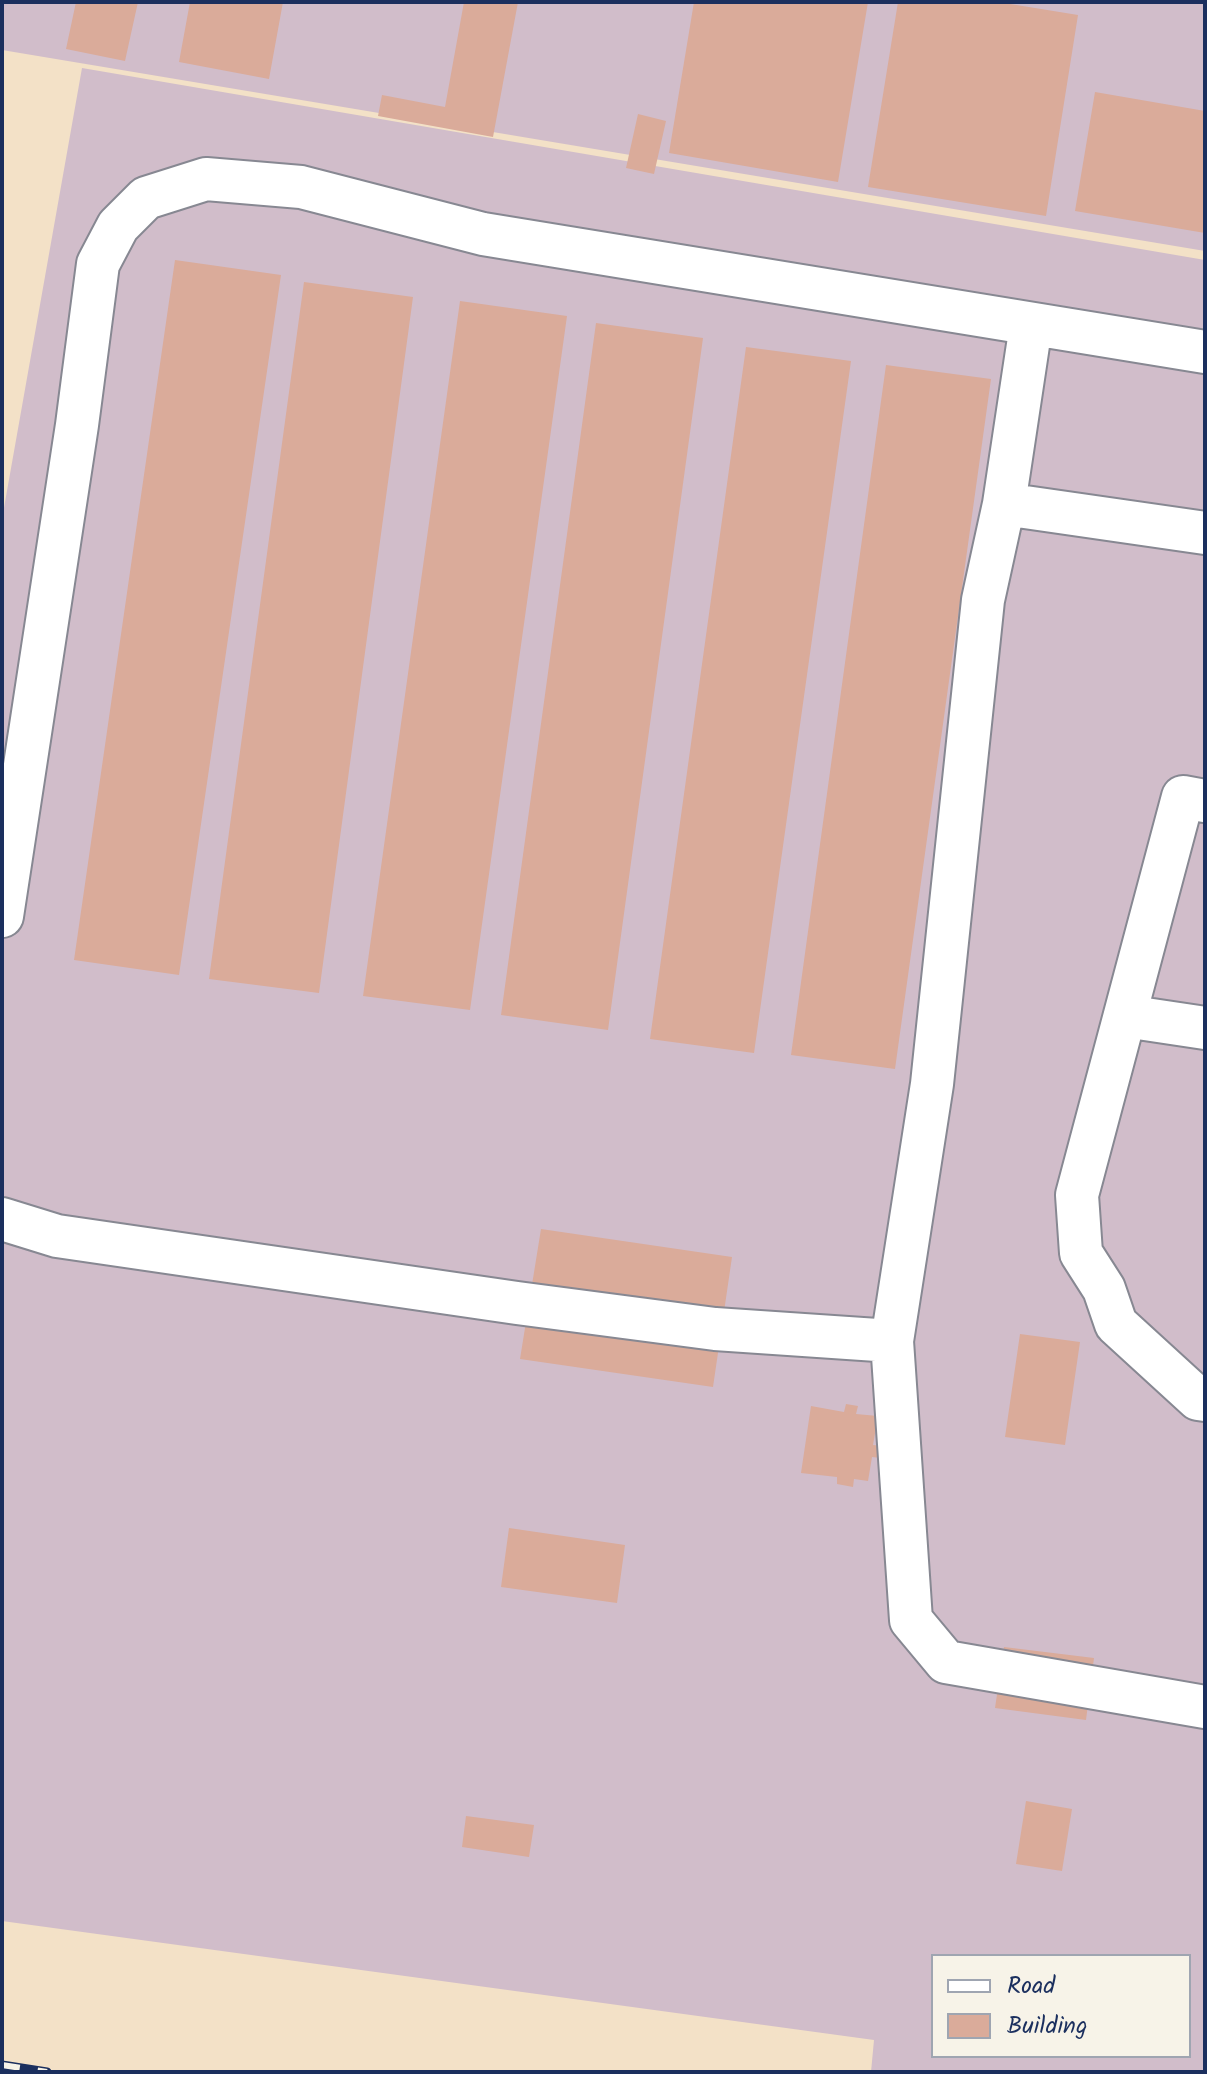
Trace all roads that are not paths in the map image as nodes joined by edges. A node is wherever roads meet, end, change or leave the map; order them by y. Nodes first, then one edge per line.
1 (1031, 325) junction
2 (1205, 352) edge
3 (1004, 504) junction
4 (1205, 533) edge
5 (1205, 801) edge
6 (2, 916) edge
7 (1125, 1016) junction
8 (1205, 1028) edge
9 (2, 1219) edge
10 (892, 1341) junction
11 (1205, 1400) edge
12 (1205, 1707) edge

1 - 2 lane
1 - 3 lane
1 - 6 lane
3 - 4 lane
3 - 10 lane
5 - 7 lane
7 - 8 lane
7 - 11 lane
9 - 10 lane
10 - 12 lane

